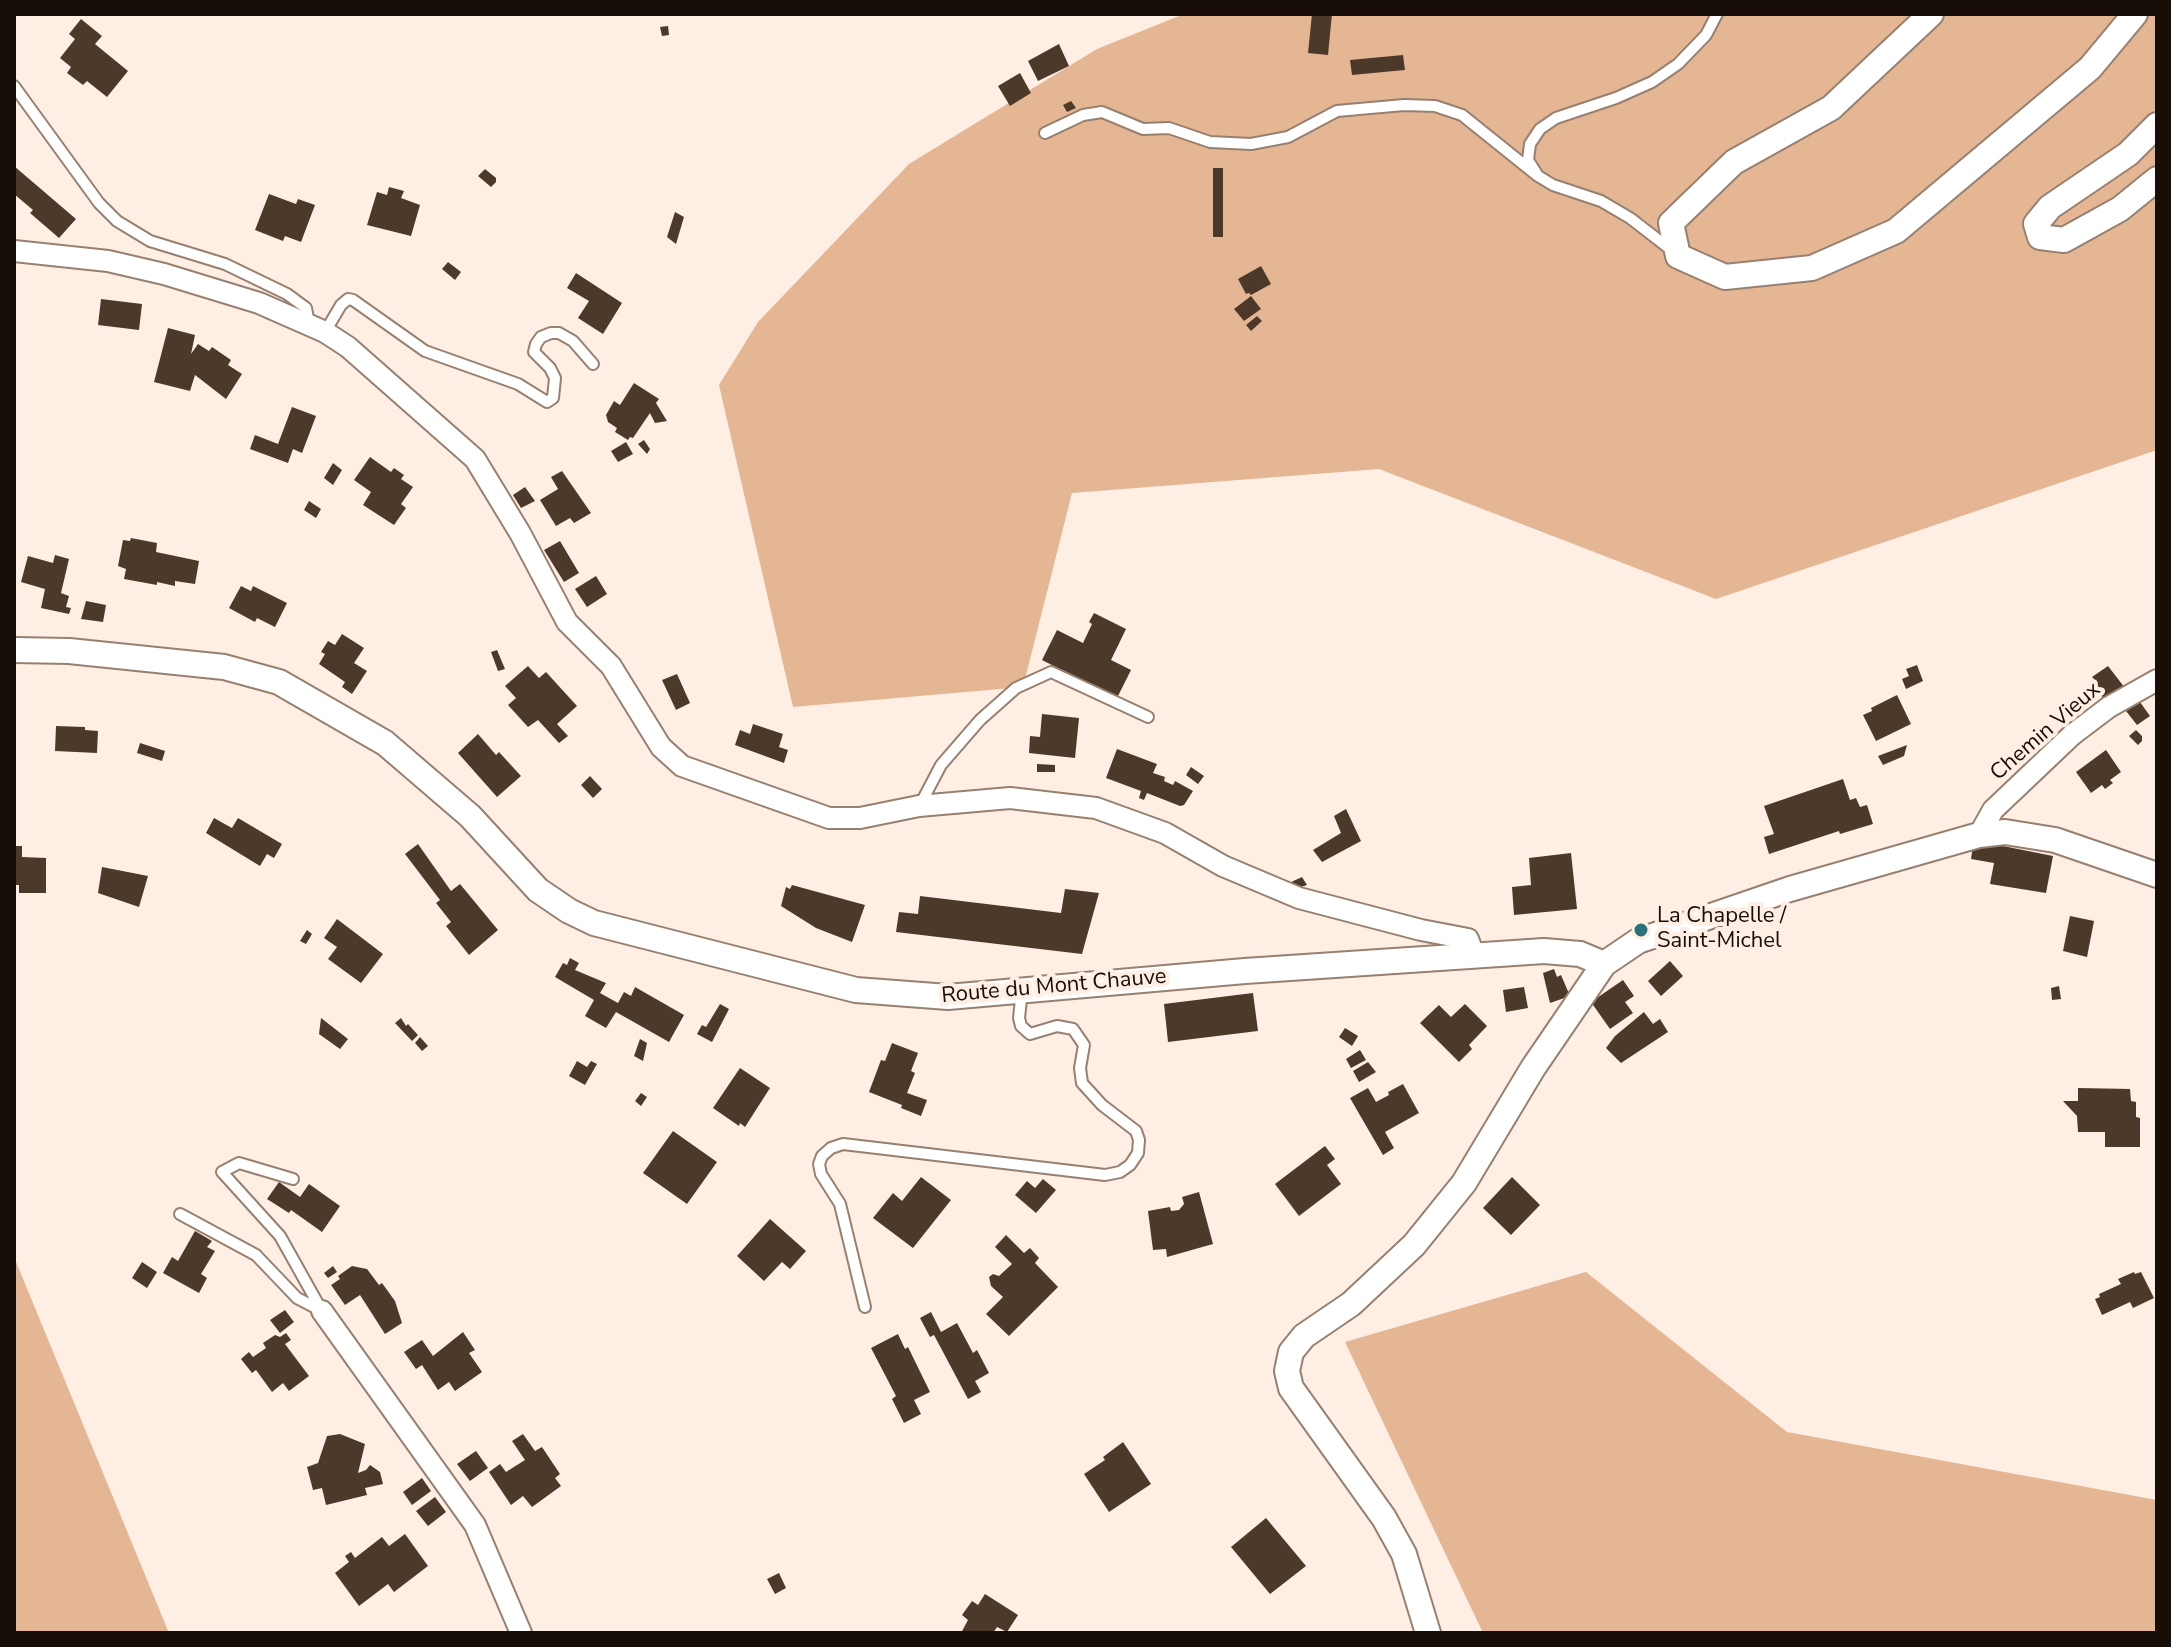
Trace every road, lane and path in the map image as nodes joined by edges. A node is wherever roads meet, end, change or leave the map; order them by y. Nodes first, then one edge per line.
1 (1717, 14) edge
2 (1931, 14) edge
3 (2135, 14) edge
4 (14, 86) edge
5 (2157, 125) edge
6 (1045, 133) dead end
7 (1538, 176) junction
8 (2157, 179) edge
9 (14, 251) edge
10 (1678, 256) junction
11 (317, 328) junction
12 (593, 364) dead end
13 (14, 650) edge
14 (2157, 680) edge
15 (1148, 717) dead end
16 (919, 806) junction
17 (1979, 835) junction
18 (2157, 875) edge
19 (1474, 955) junction
20 (1604, 964) junction
21 (1022, 990) junction
22 (293, 1179) dead end
23 (180, 1214) dead end
24 (865, 1307) dead end
25 (322, 1311) junction
26 (521, 1633) edge
27 (1428, 1633) edge

1 - 7 lane
2 - 10 street
3 - 10 street
4 - 11 lane
5 - 8 street
6 - 7 lane
7 - 10 lane
9 - 11 street
11 - 12 lane
11 - 16 street
13 - 21 street, Route du Mont Chauve
14 - 17 street, Chemin Vieux
15 - 16 lane
16 - 19 street
17 - 18 street
17 - 20 street
19 - 20 street, Route du Mont Chauve
19 - 21 street, Route du Mont Chauve
20 - 27 street
21 - 24 lane
22 - 25 lane
23 - 25 lane
25 - 26 street

